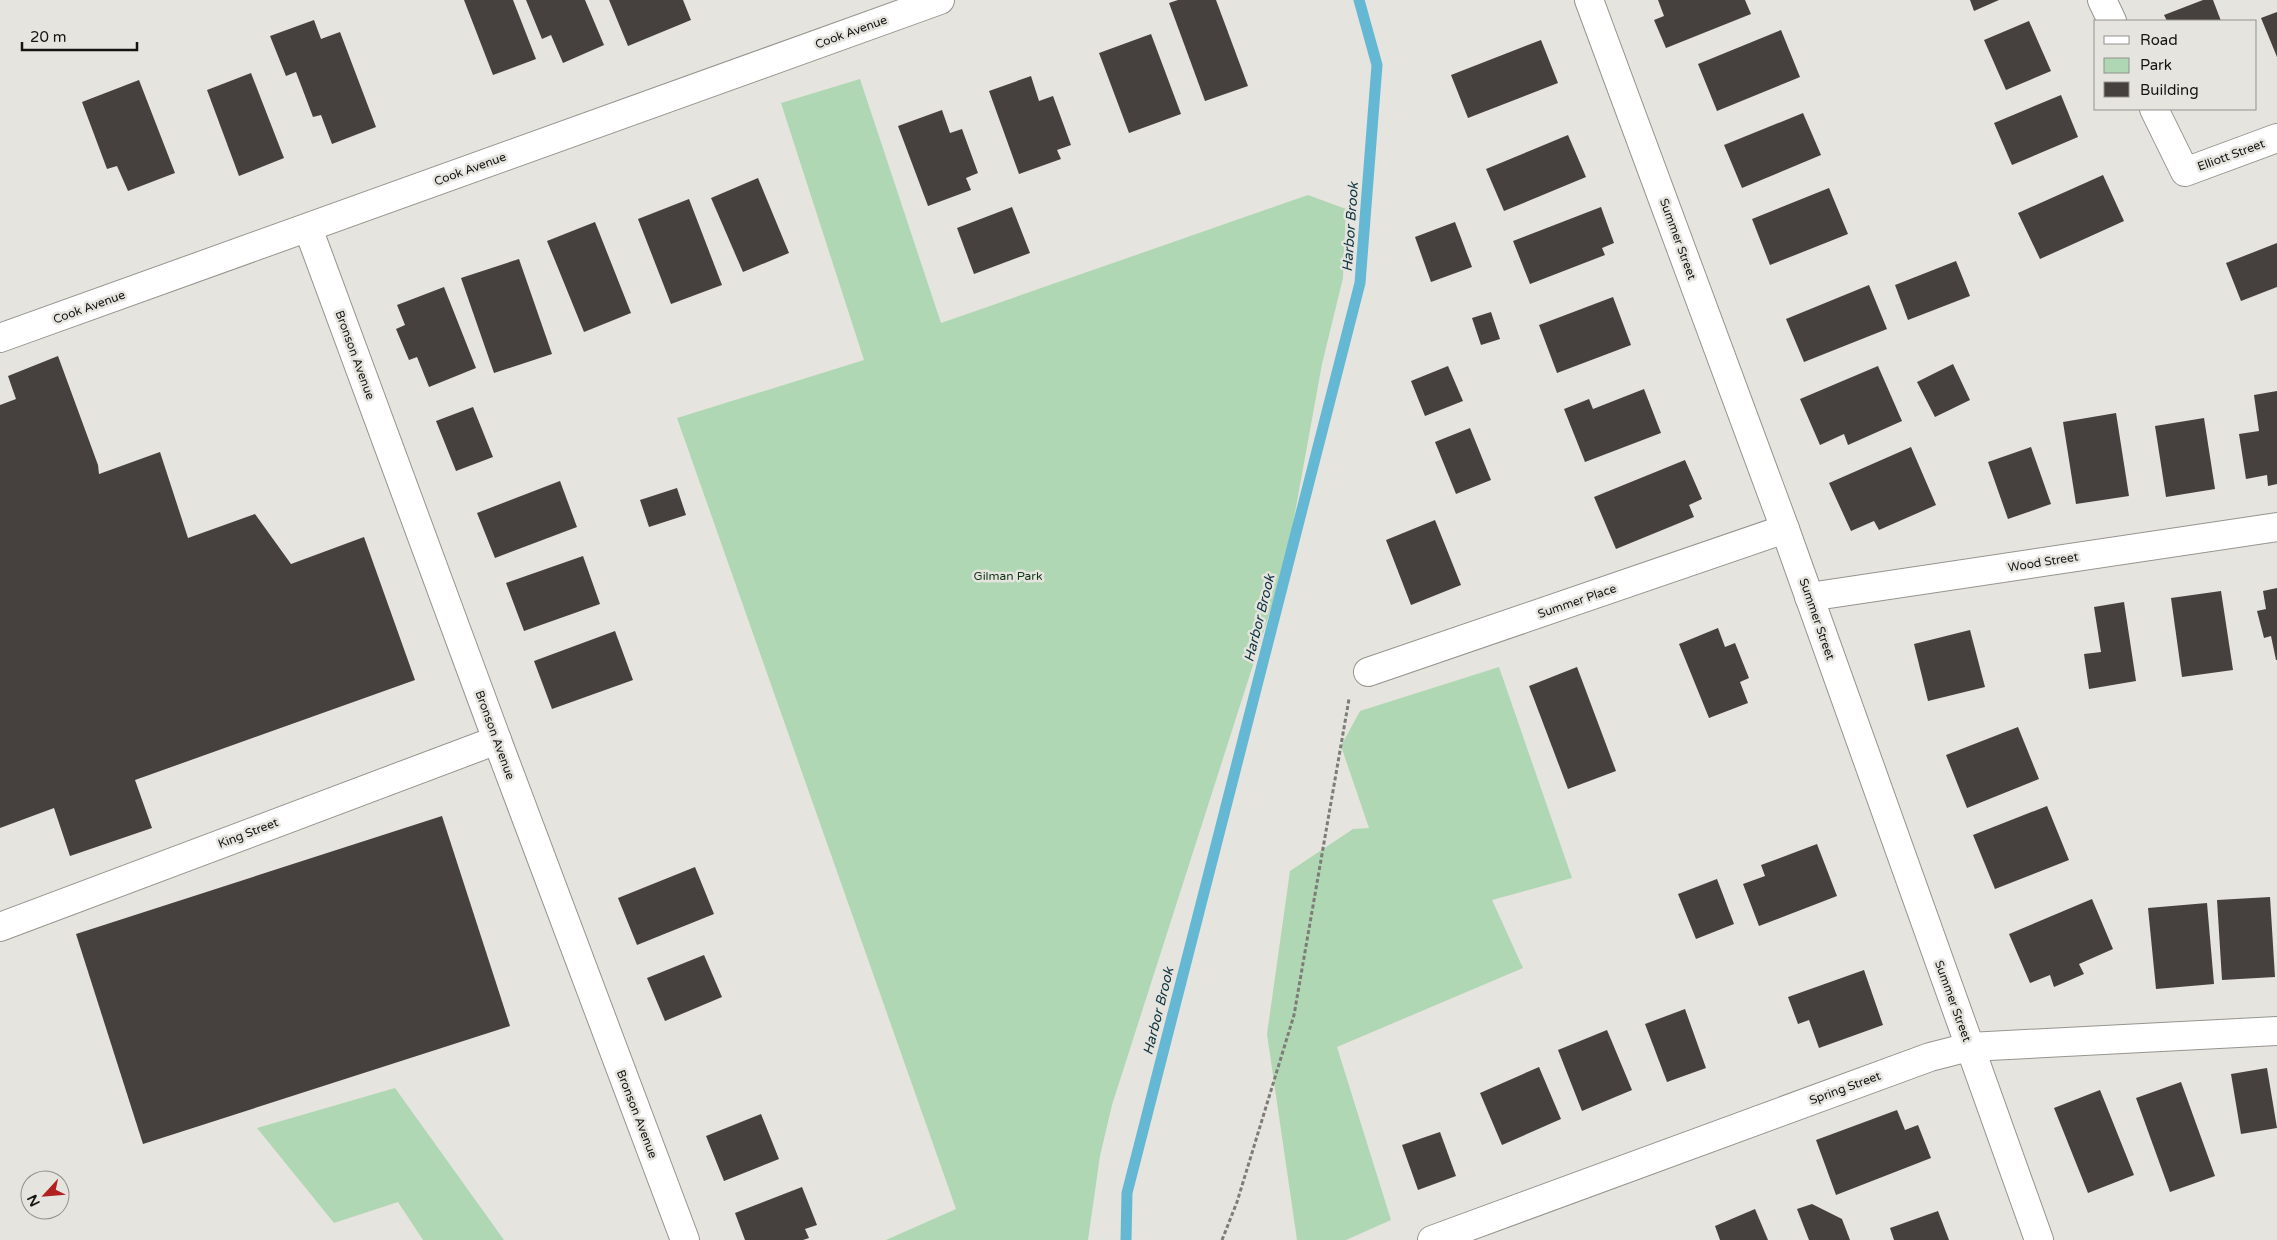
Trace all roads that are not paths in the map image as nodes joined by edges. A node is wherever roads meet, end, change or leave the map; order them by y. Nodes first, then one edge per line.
1 (940, 0) edge
2 (1589, 0) edge
3 (2102, 0) edge
4 (2112, 20) edge
5 (2154, 110) edge
6 (2277, 138) edge
7 (308, 228) junction
8 (0, 338) edge
9 (2277, 527) edge
10 (1785, 529) junction
11 (1809, 597) junction
12 (1368, 672) road end
13 (497, 740) junction
14 (0, 927) edge
15 (2277, 1031) edge
16 (1969, 1047) junction
17 (685, 1240) edge
18 (1432, 1240) edge
19 (2039, 1240) edge

1 - 7 street, Cook Avenue
2 - 10 street, Summer Street
3 - 4 street
5 - 6 street, Elliott Street
7 - 8 street, Cook Avenue
7 - 13 street, Bronson Avenue
9 - 11 street, Wood Street
10 - 11 street, Summer Street
10 - 12 street, Summer Place
11 - 16 street, Summer Street
13 - 14 street, King Street
13 - 17 street, Bronson Avenue
15 - 16 street, Spring Street
16 - 18 street, Spring Street
16 - 19 street, Summer Street

